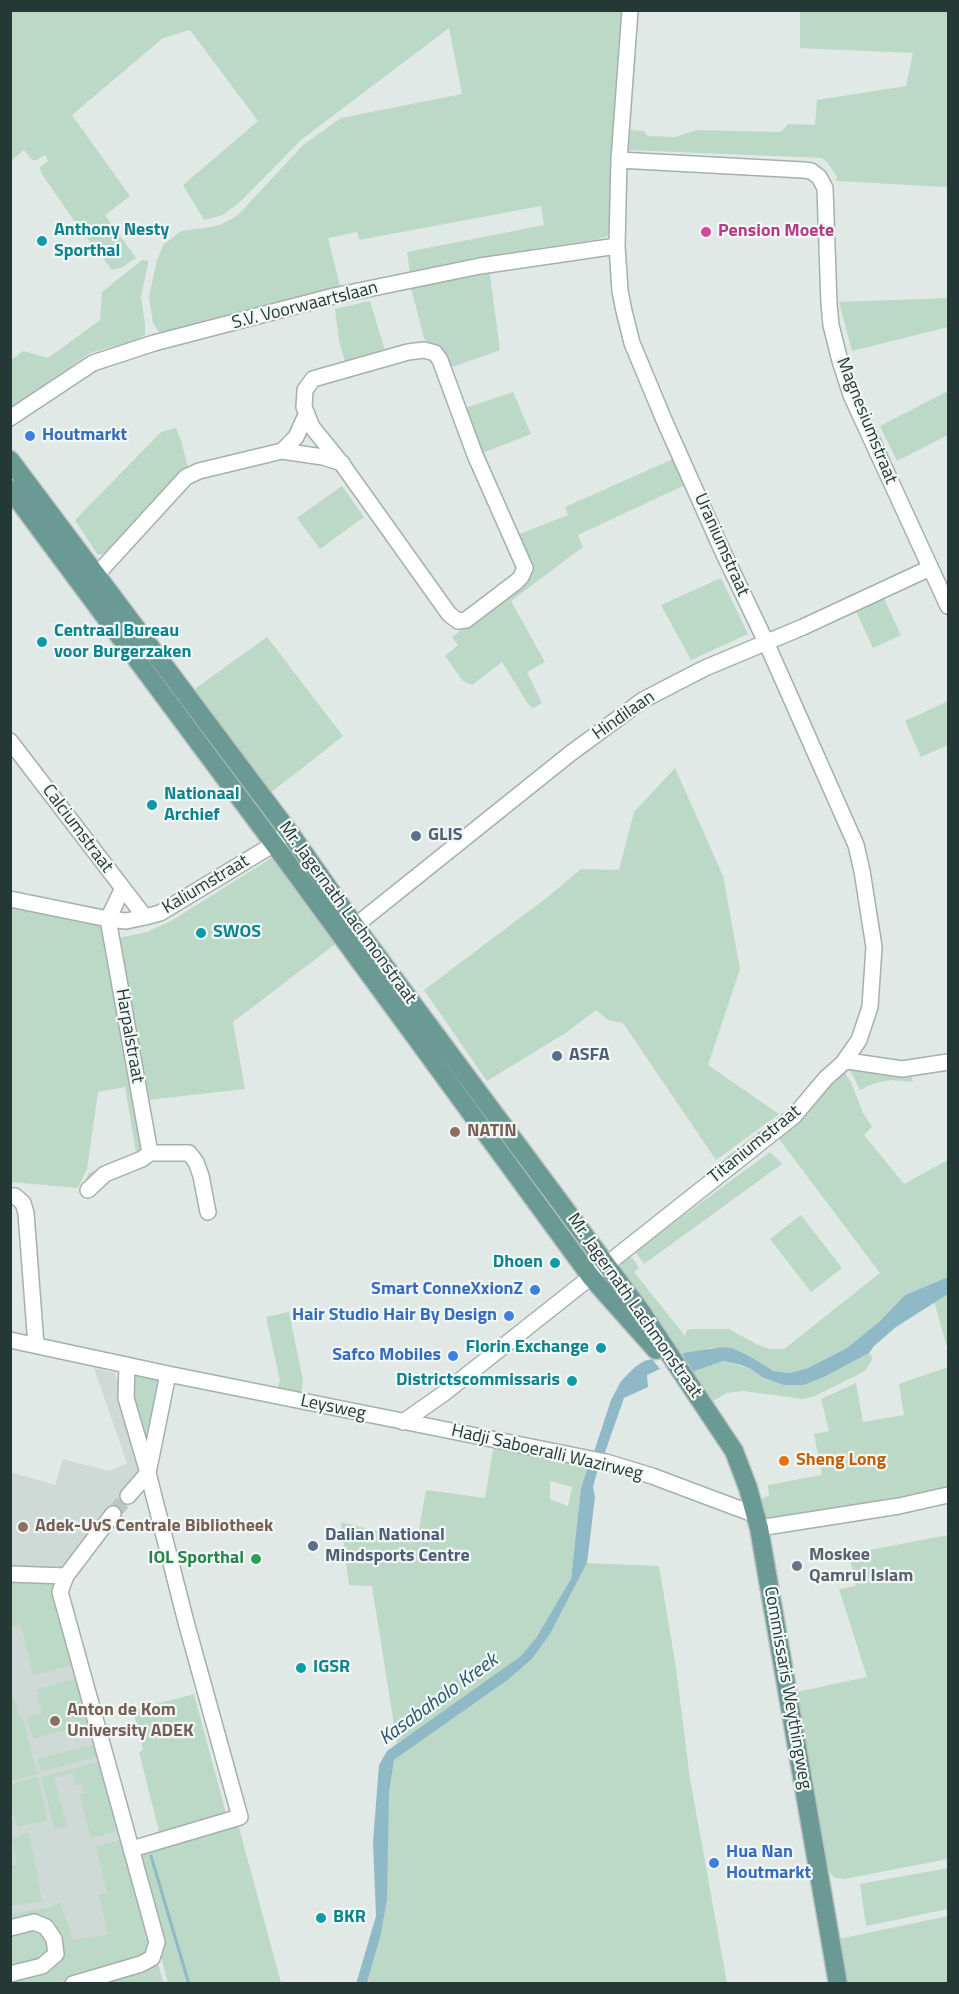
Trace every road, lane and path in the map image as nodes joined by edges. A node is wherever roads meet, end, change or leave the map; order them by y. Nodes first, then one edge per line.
1 (630, 10) edge
2 (619, 160) junction
3 (617, 246) junction
4 (306, 415) junction
5 (10, 418) edge
6 (282, 451) junction
7 (10, 460) edge
8 (342, 464) junction
9 (10, 489) edge
10 (930, 568) junction
11 (98, 576) junction
12 (83, 588) junction
13 (948, 606) edge
14 (766, 642) junction
15 (10, 741) edge
16 (288, 831) junction
17 (274, 843) junction
18 (122, 890) junction
19 (10, 899) edge
20 (144, 917) junction
21 (108, 919) junction
22 (355, 926) junction
23 (948, 1062) edge
24 (843, 1063) junction
25 (150, 1153) junction
26 (88, 1190) dead end
27 (10, 1196) edge
28 (208, 1212) dead end
29 (607, 1265) junction
30 (591, 1277) junction
31 (10, 1340) edge
32 (36, 1345) junction
33 (127, 1365) junction
34 (168, 1374) junction
35 (703, 1403) junction
36 (403, 1422) junction
37 (148, 1473) junction
38 (948, 1495) edge
39 (128, 1496) tunnel mouth
40 (113, 1514) tunnel mouth
41 (758, 1521) junction
42 (10, 1574) edge
43 (66, 1576) junction
44 (132, 1849) junction
45 (10, 1928) edge
46 (10, 1974) edge
47 (73, 1983) edge
48 (838, 1983) edge

1 - 2 street, Uraniumstraat
2 - 3 street, Uraniumstraat
2 - 10 street, Magnesiumstraat
3 - 5 street, S.V. Voorwaartslaan
3 - 14 street, Uraniumstraat
4 - 6 street
4 - 8 street
4 - 8 street
6 - 8 street
6 - 11 street
7 - 11 main road, Mr. Jagernath Lachmonstraat
9 - 12 main road, Mr. Jagernath Lachmonstraat
10 - 13 street, Magnesiumstraat
10 - 14 street, Hindilaan
11 - 12 street
11 - 16 main road, Mr. Jagernath Lachmonstraat
12 - 17 main road, Mr. Jagernath Lachmonstraat
14 - 22 street, Hindilaan
14 - 24 street, Uraniumstraat
15 - 18 street, Calciumstraat
16 - 17 street, Kaliumstraat
16 - 22 main road, Mr. Jagernath Lachmonstraat
17 - 20 street, Kaliumstraat
17 - 30 main road, Mr. Jagernath Lachmonstraat
18 - 20 street, Calciumstraat
18 - 21 street
19 - 21 street, Kaliumstraat
20 - 21 street, Kaliumstraat
21 - 25 street, Harpalstraat
22 - 29 main road, Mr. Jagernath Lachmonstraat
23 - 24 street
24 - 29 street, Titaniumstraat
25 - 26 street
25 - 28 street
27 - 32 street
29 - 30 street
29 - 35 main road, Mr. Jagernath Lachmonstraat
30 - 35 main road, Mr. Jagernath Lachmonstraat
30 - 36 street
31 - 32 street, Leysweg
32 - 33 street, Leysweg
33 - 34 street, Leysweg
33 - 37 street
34 - 36 street, Leysweg
34 - 37 street
35 - 41 main road, Commissaris Weythingweg
36 - 41 street, Hadji Saboeralli Wazirweg
37 - 39 street
37 - 44 street
38 - 41 street
40 - 43 street
41 - 48 main road, Commissaris Weythingweg
42 - 43 street
43 - 44 street
44 - 47 street
45 - 46 street

